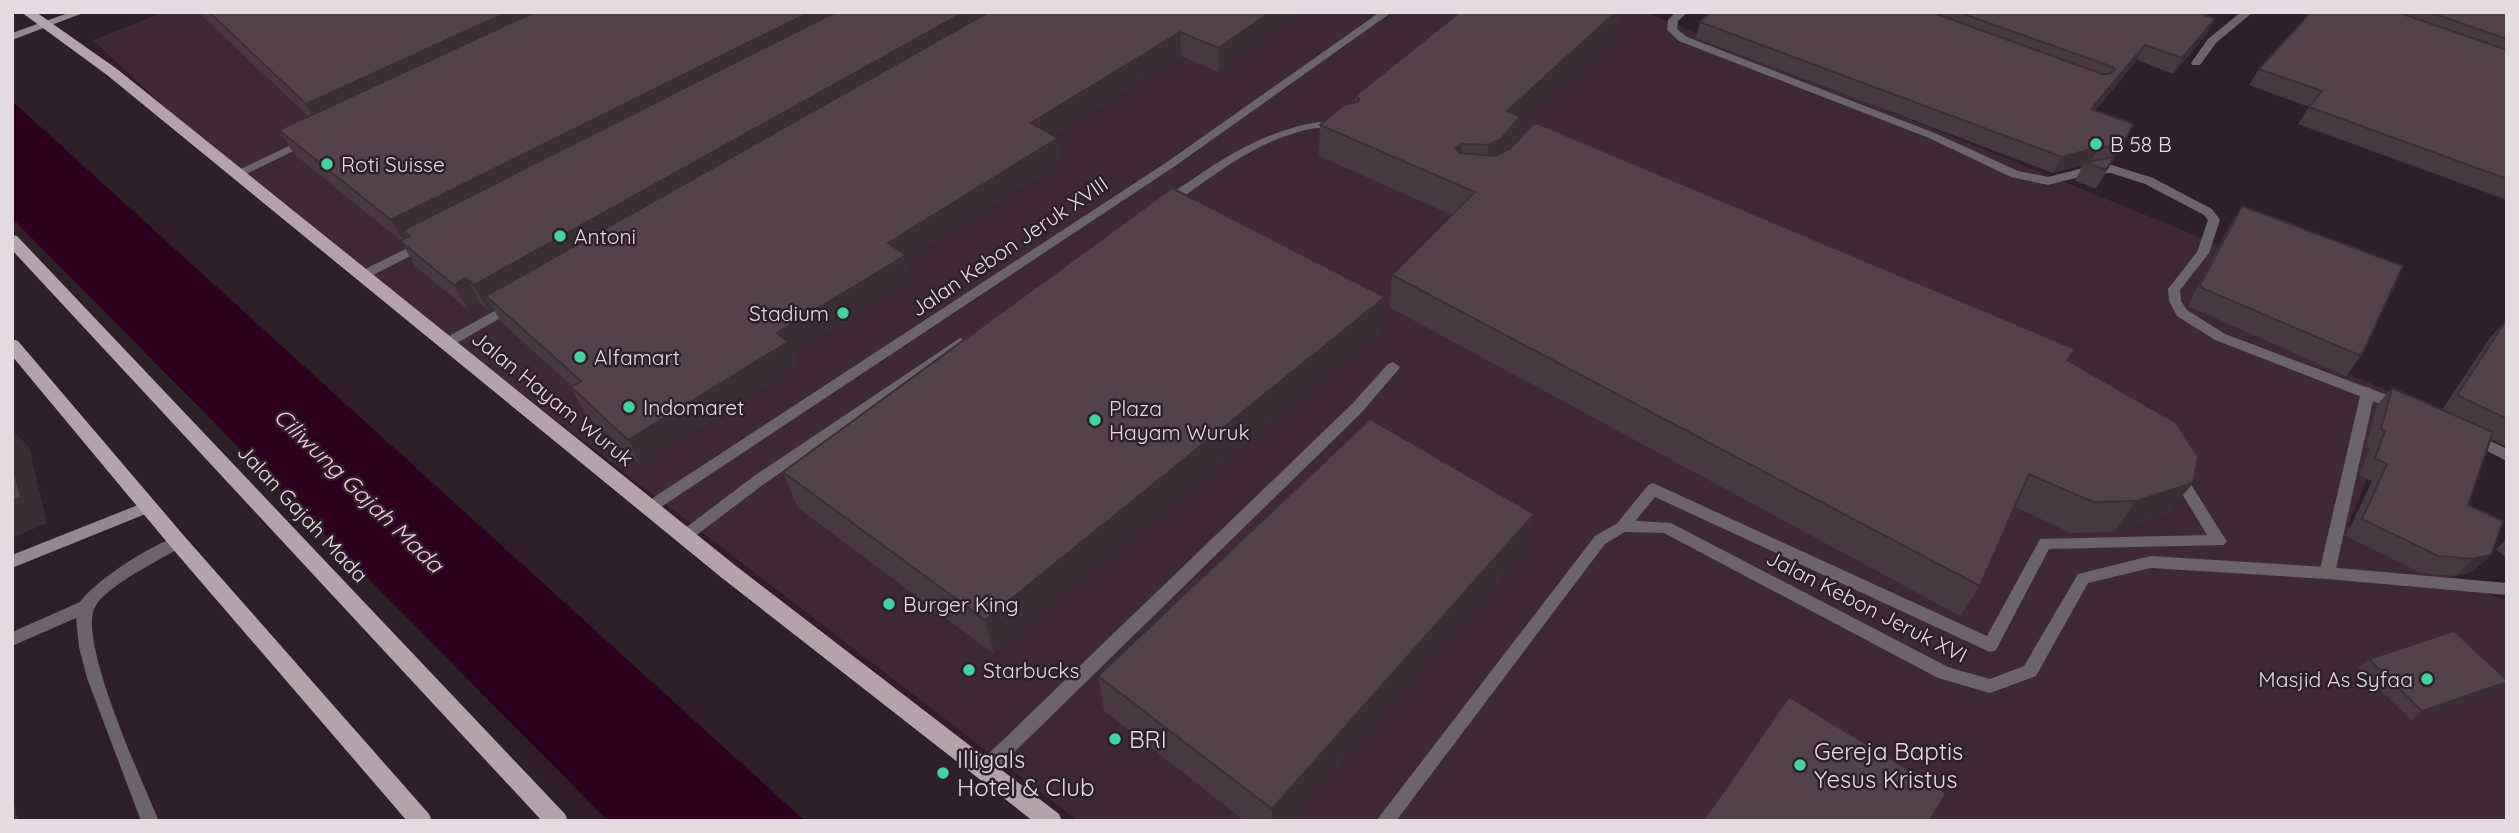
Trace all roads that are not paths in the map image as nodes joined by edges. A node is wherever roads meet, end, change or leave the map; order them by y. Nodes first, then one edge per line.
1 (27, 12) edge
2 (81, 12) edge
3 (1387, 12) edge
4 (1683, 12) edge
5 (2248, 12) edge
6 (44, 25) junction
7 (12, 37) edge
8 (2196, 63) edge
9 (1349, 131) edge
10 (323, 133) edge
11 (236, 174) junction
12 (1155, 211) edge
13 (435, 238) edge
14 (12, 240) edge
15 (360, 276) junction
16 (517, 302) edge
17 (974, 334) edge
18 (445, 344) junction
19 (12, 345) edge
20 (1393, 367) dead end
21 (2368, 392) junction
22 (2406, 408) edge
23 (2457, 430) edge
24 (2507, 456) edge
25 (2168, 460) edge
26 (148, 507) junction
27 (650, 507) junction
28 (1623, 526) junction
29 (685, 536) junction
30 (178, 542) junction
31 (12, 562) edge
32 (2327, 573) junction
33 (2507, 589) edge
34 (85, 607) junction
35 (12, 639) edge
36 (986, 768) junction
37 (150, 821) edge
38 (421, 821) edge
39 (557, 821) edge
40 (1051, 821) edge
41 (1385, 821) edge

1 - 6 main road, Jalan Hayam Wuruk
2 - 6 street
3 - 27 street, Jalan Kebon Jeruk XVIII
4 - 21 street
5 - 8 street
6 - 7 street
6 - 11 main road, Jalan Hayam Wuruk
9 - 12 street
10 - 11 street
11 - 15 main road, Jalan Hayam Wuruk
13 - 15 street
14 - 39 main road, Jalan Gajah Mada
15 - 18 main road, Jalan Hayam Wuruk
16 - 18 street
17 - 29 street
18 - 27 main road, Jalan Hayam Wuruk
19 - 26 main road
20 - 36 street
21 - 22 street
21 - 32 street
23 - 24 street
25 - 28 street
26 - 30 main road
26 - 31 street
27 - 29 main road, Jalan Hayam Wuruk
28 - 32 street, Jalan Kebon Jeruk XVI
28 - 41 street
29 - 36 main road, Jalan Hayam Wuruk
30 - 34 street
30 - 38 main road
32 - 33 street, Jalan Kebon Jeruk XVI
34 - 35 street
34 - 37 street
36 - 40 main road, Jalan Hayam Wuruk

